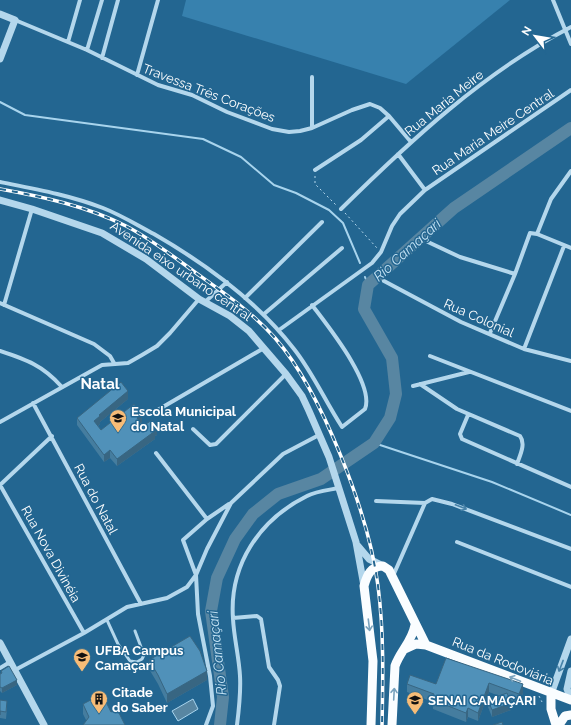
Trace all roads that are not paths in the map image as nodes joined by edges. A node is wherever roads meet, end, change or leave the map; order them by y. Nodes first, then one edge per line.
1 (80, 0) edge
2 (102, 0) edge
3 (118, 0) edge
4 (158, 0) edge
5 (553, 0) edge
6 (0, 14) edge
7 (15, 20) junction
8 (571, 27) edge
9 (565, 30) junction
10 (68, 42) junction
11 (571, 44) edge
12 (87, 50) junction
13 (102, 58) junction
14 (0, 59) edge
15 (137, 75) junction
16 (312, 77) dead end
17 (571, 90) edge
18 (389, 116) junction
19 (312, 128) junction
20 (411, 142) junction
21 (398, 154) junction
22 (315, 170) dead end
23 (571, 171) edge
24 (0, 182) edge
25 (426, 190) junction
26 (0, 200) edge
27 (32, 209) junction
28 (341, 209) dead end
29 (322, 222) dead end
30 (537, 234) junction
31 (428, 242) dead end
32 (564, 246) junction
33 (342, 248) dead end
34 (571, 248) edge
35 (515, 274) junction
36 (384, 281) dead end
37 (227, 282) junction
38 (246, 298) junction
39 (202, 300) junction
40 (2, 304) edge
41 (312, 305) junction
42 (264, 314) junction
43 (279, 330) junction
44 (490, 333) junction
45 (264, 348) junction
46 (524, 348) junction
47 (0, 351) edge
48 (430, 356) dead end
49 (571, 362) edge
50 (114, 363) junction
51 (469, 372) junction
52 (286, 374) junction
53 (420, 384) junction
54 (61, 386) junction
55 (413, 386) dead end
56 (33, 403) junction
57 (156, 411) dead end
58 (571, 411) edge
59 (468, 415) junction
60 (0, 422) edge
61 (193, 429) dead end
62 (318, 435) junction
63 (52, 436) junction
64 (156, 453) dead end
65 (517, 464) junction
66 (0, 485) edge
67 (338, 485) junction
68 (571, 486) edge
69 (376, 501) dead end
70 (231, 503) junction
71 (425, 503) junction
72 (207, 520) junction
73 (356, 542) junction
74 (457, 542) dead end
75 (571, 549) edge
76 (398, 566) junction
77 (388, 571) junction
78 (196, 575) junction
79 (364, 586) junction
80 (571, 587) edge
81 (141, 604) junction
82 (233, 618) junction
83 (106, 620) junction
84 (415, 625) junction
85 (135, 631) dead end
86 (84, 633) junction
87 (571, 639) edge
88 (0, 643) edge
89 (426, 646) junction
90 (405, 649) junction
91 (10, 662) junction
92 (0, 668) edge
93 (15, 670) junction
94 (571, 671) edge
95 (531, 686) junction
96 (551, 694) junction
97 (571, 699) edge
98 (548, 707) junction
99 (571, 715) edge
100 (44, 725) edge
101 (206, 725) edge
102 (237, 725) edge
103 (274, 725) edge
104 (371, 725) edge
105 (392, 725) edge
106 (556, 725) edge
107 (559, 725) edge

1 - 10 street
2 - 12 street
3 - 13 street
4 - 15 street
5 - 9 street
6 - 7 street
7 - 10 street, Travessa Três Corações
7 - 14 street
8 - 9 street, Rua Maria Meire
9 - 11 street
9 - 20 street, Rua Maria Meire
10 - 12 street, Travessa Três Corações
12 - 13 street, Travessa Três Corações
13 - 15 street, Travessa Três Corações
15 - 19 street, Travessa Três Corações
16 - 19 street
17 - 25 street, Rua Maria Meire Central
18 - 19 street, Travessa Três Corações
18 - 20 street, Travessa Três Corações
18 - 22 street
20 - 21 street, Rua Maria Meire
21 - 25 street
21 - 28 street, Rua Maria Meire
23 - 30 street
24 - 37 street
25 - 41 street, Rua Maria Meire Central
26 - 27 street, Avenida eixo urbano central
27 - 39 street, Avenida eixo urbano central
27 - 40 street
29 - 38 street
30 - 32 street
30 - 35 street
31 - 35 street
32 - 34 street
32 - 46 street
33 - 42 street
35 - 44 street
36 - 44 street, Rua Colonial
37 - 38 street
37 - 39 street
38 - 42 street
39 - 45 street, Avenida eixo urbano central
39 - 50 street
40 - 50 street
41 - 43 street, Rua Maria Meire Central
41 - 43 street
42 - 43 street
44 - 46 street, Rua Colonial
45 - 52 street
45 - 57 street
46 - 49 street, Rua Colonial
47 - 54 street
48 - 51 street
50 - 54 street
51 - 53 street
51 - 58 street
52 - 61 street
52 - 62 street
53 - 55 street
53 - 59 street
54 - 56 street
56 - 60 street
56 - 63 street, Rua do Natal
59 - 65 street
59 - 65 street
62 - 67 street
62 - 70 street
63 - 66 street
63 - 81 street, Rua do Natal
64 - 72 street
65 - 68 street
66 - 86 street, Rua Nova Divinéia
67 - 73 street
67 - 82 street
69 - 71 street
70 - 72 street
70 - 78 street
71 -> 75 street
71 - 76 street
72 - 78 street
73 - 77 street
73 - 79 street
74 - 80 street
76 - 77 street
76 - 77 street
77 - 79 main road
77 - 84 main road
78 - 81 street
78 - 101 street
79 -> 104 main road
81 - 83 street
82 - 102 street
82 - 103 street
83 - 85 lane
83 - 86 street
84 - 89 main road
84 - 90 main road
86 - 93 street
87 -> 96 street
88 - 91 street
89 - 90 main road, Rua da Rodoviária
95 -> 89 main road, Rua da Rodoviária
105 -> 90 main road
91 - 92 street
91 - 93 street
93 - 100 street
94 - 97 street
95 - 96 main road, Rua da Rodoviária
95 - 98 main road
96 - 97 main road, Rua da Rodoviária
96 - 98 main road
98 - 106 main road
99 - 107 main road

